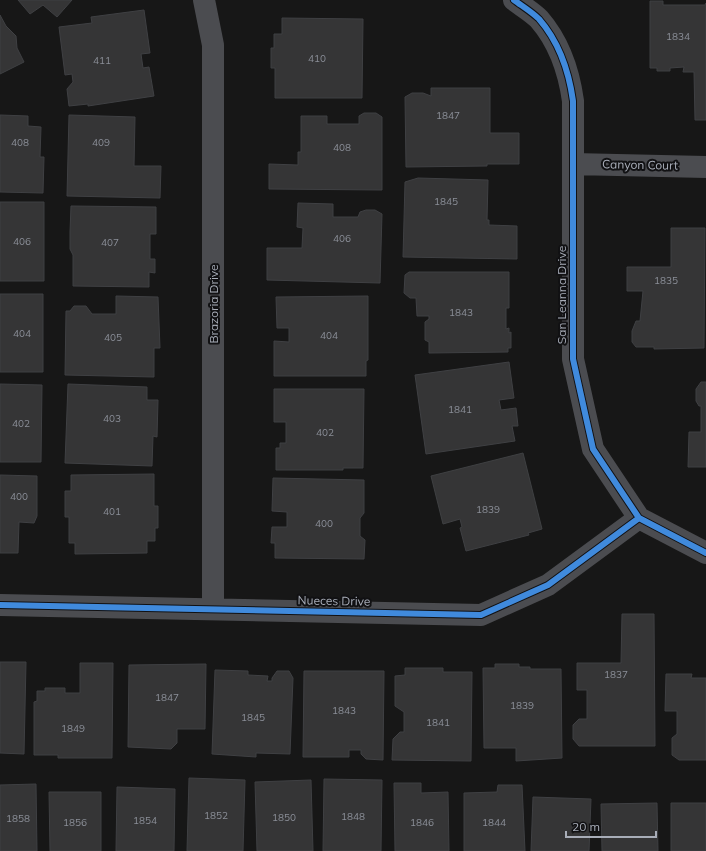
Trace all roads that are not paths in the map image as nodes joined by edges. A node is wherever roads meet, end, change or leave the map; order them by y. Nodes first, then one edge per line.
1 (204, 0) edge
2 (514, 0) edge
3 (573, 164) junction
4 (706, 166) edge
5 (639, 518) junction
6 (706, 553) edge
7 (0, 605) edge
8 (213, 609) junction

1 - 8 street, Brazoria Drive
2 - 3 street, San Leanna Drive
3 - 4 street, Canyon Court
3 - 5 street, San Leanna Drive
5 - 6 street, San Leanna Drive
5 - 8 street, Nueces Drive
7 - 8 street, Nueces Drive

